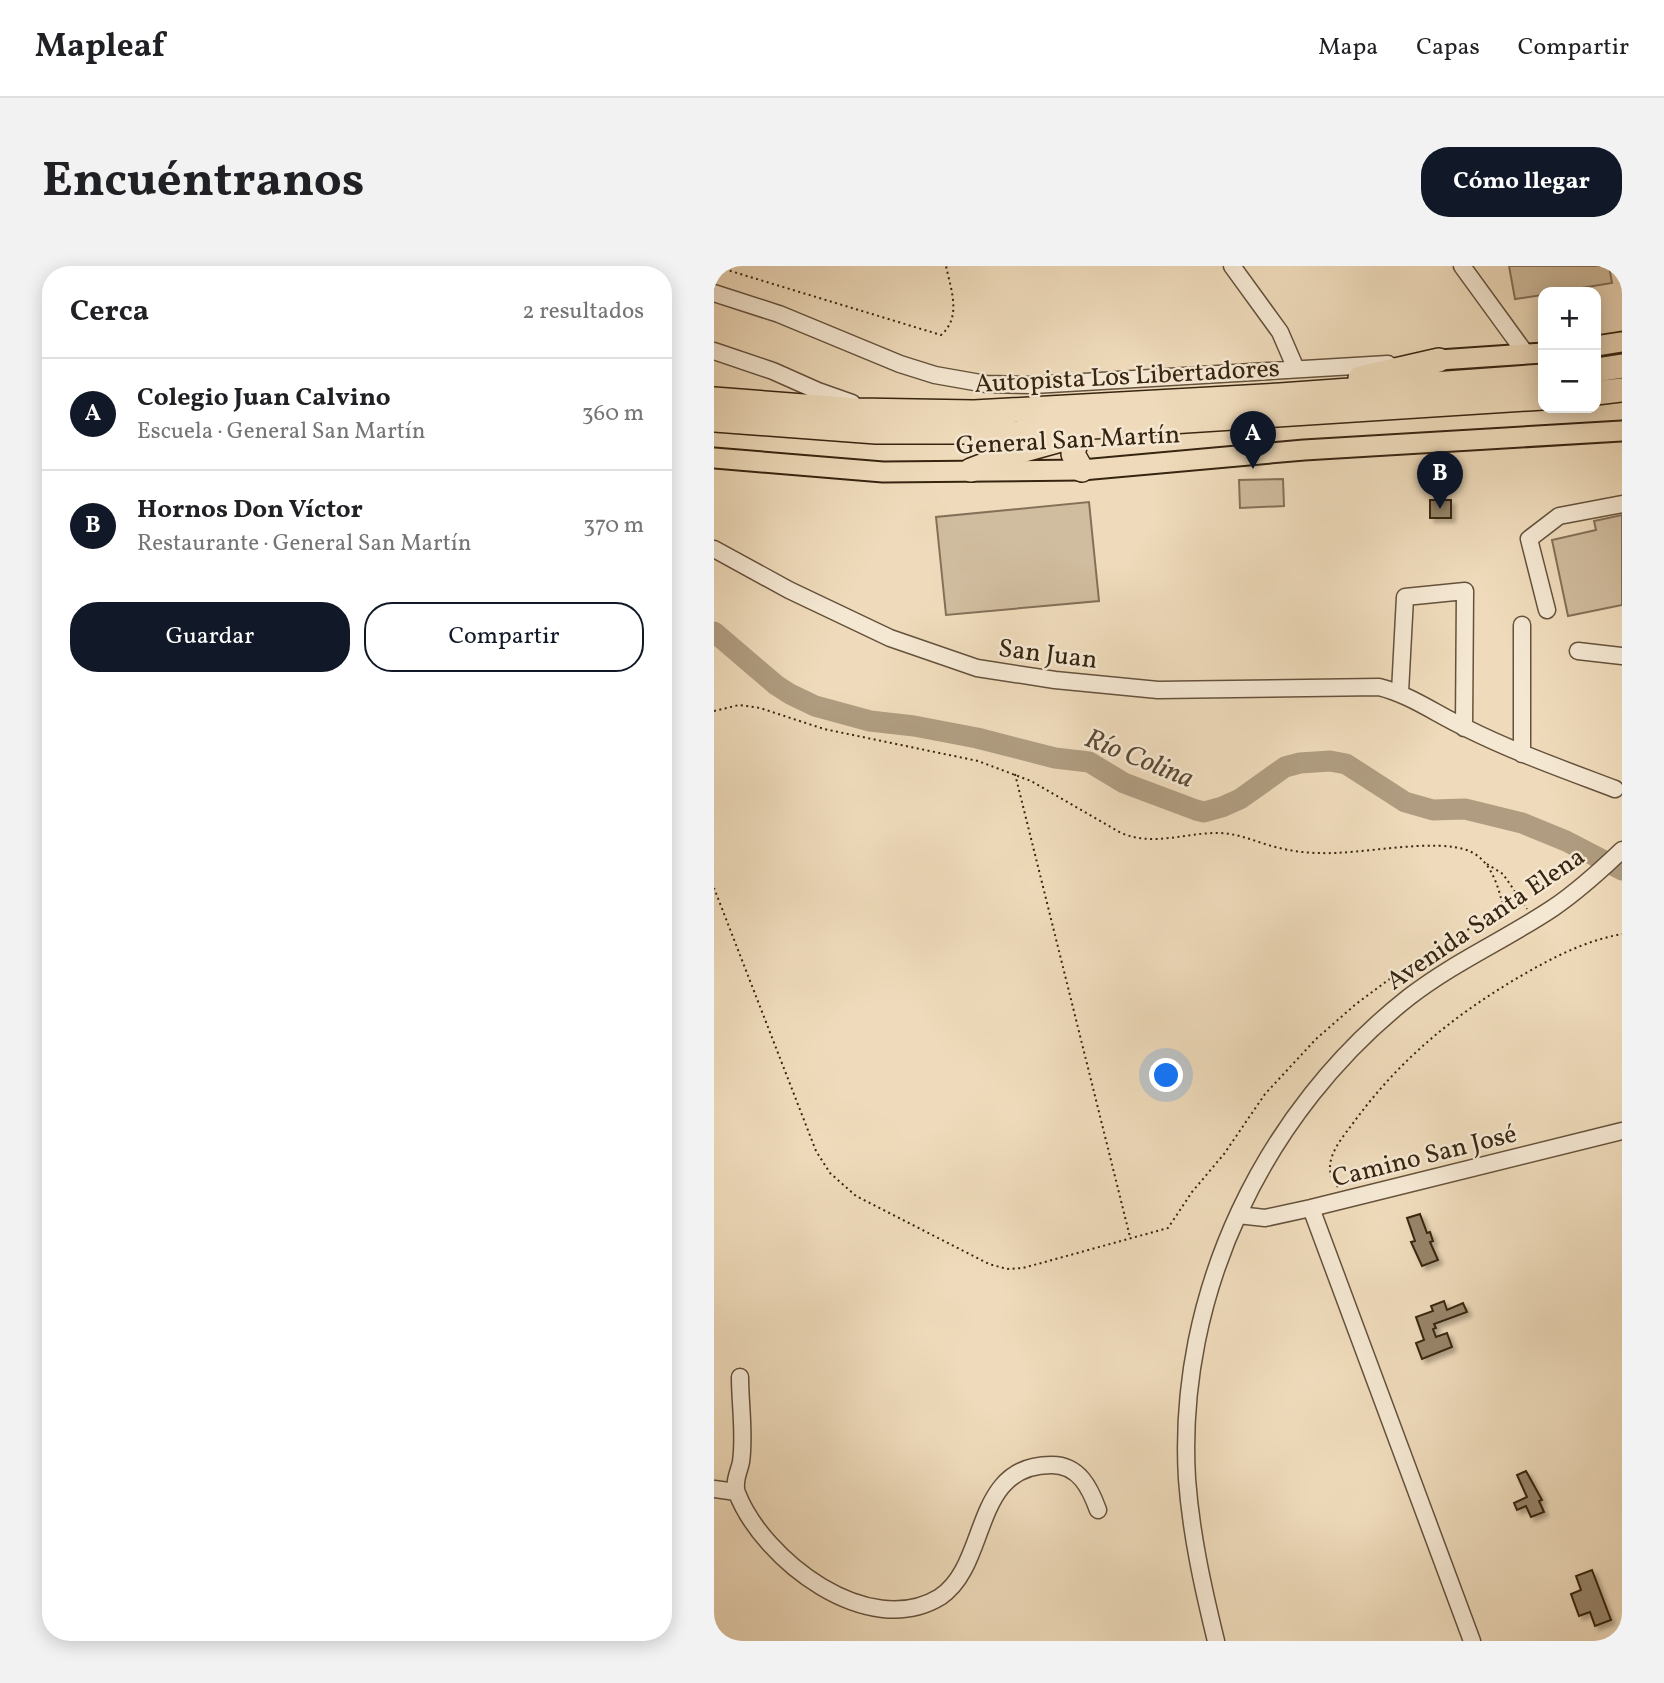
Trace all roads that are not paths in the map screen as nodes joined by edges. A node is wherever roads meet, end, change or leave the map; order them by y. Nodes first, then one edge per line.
1 (1232, 266) edge
2 (1462, 266) edge
3 (714, 293) edge
4 (1622, 342) edge
5 (1601, 345) edge
6 (714, 351) edge
7 (1534, 353) edge
8 (1439, 360) junction
9 (1622, 366) edge
10 (1296, 369) junction
11 (1601, 369) edge
12 (1538, 376) edge
13 (1622, 390) edge
14 (1601, 392) edge
15 (1280, 395) junction
16 (1538, 398) edge
17 (714, 399) edge
18 (895, 411) junction
19 (714, 420) edge
20 (1622, 425) edge
21 (1121, 426) junction
22 (1622, 431) edge
23 (1593, 432) junction
24 (1078, 436) junction
25 (714, 458) edge
26 (971, 470) junction
27 (1082, 470) junction
28 (1622, 504) edge
29 (714, 549) edge
30 (1547, 610) dead end
31 (1522, 625) dead end
32 (1578, 651) dead end
33 (1622, 656) edge
34 (1400, 692) junction
35 (1464, 728) junction
36 (1522, 754) junction
37 (1615, 789) dead end
38 (1622, 850) edge
39 (1622, 1131) edge
40 (1311, 1209) junction
41 (1238, 1214) junction
42 (740, 1377) dead end
43 (714, 1489) edge
44 (736, 1492) junction
45 (1098, 1510) dead end
46 (1216, 1641) edge
47 (1472, 1641) edge

1 - 10 street
2 - 7 street
3 - 10 street
4 - 5 main road
6 - 18 street
7 - 8 main road
8 - 10 street
8 - 15 highway
9 - 11 highway
12 - 15 highway, Autopista Los Libertadores
13 - 14 highway
15 - 18 highway, Autopista Los Libertadores
16 - 21 highway, Autopista Los Libertadores
17 - 18 highway, Autopista Los Libertadores
19 - 21 highway, Autopista Los Libertadores
20 - 23 main road, General San Martín
21 - 24 highway
22 - 23 main road, General San Martín
23 - 27 main road, General San Martín
24 - 26 highway
24 - 27 highway
25 - 26 main road, General San Martín
26 - 27 main road, General San Martín
28 - 30 street
29 - 34 street, San Juan
31 - 36 street
32 - 33 street
34 - 35 street, San Juan
34 - 35 street
35 - 36 street, San Juan
36 - 37 street, San Juan
38 - 41 street, Avenida Santa Elena
39 - 40 street, Camino San José
40 - 41 street, Camino San José
40 - 47 street
41 - 46 street, Avenida Santa Elena
42 - 44 street
43 - 44 street
44 - 45 street

